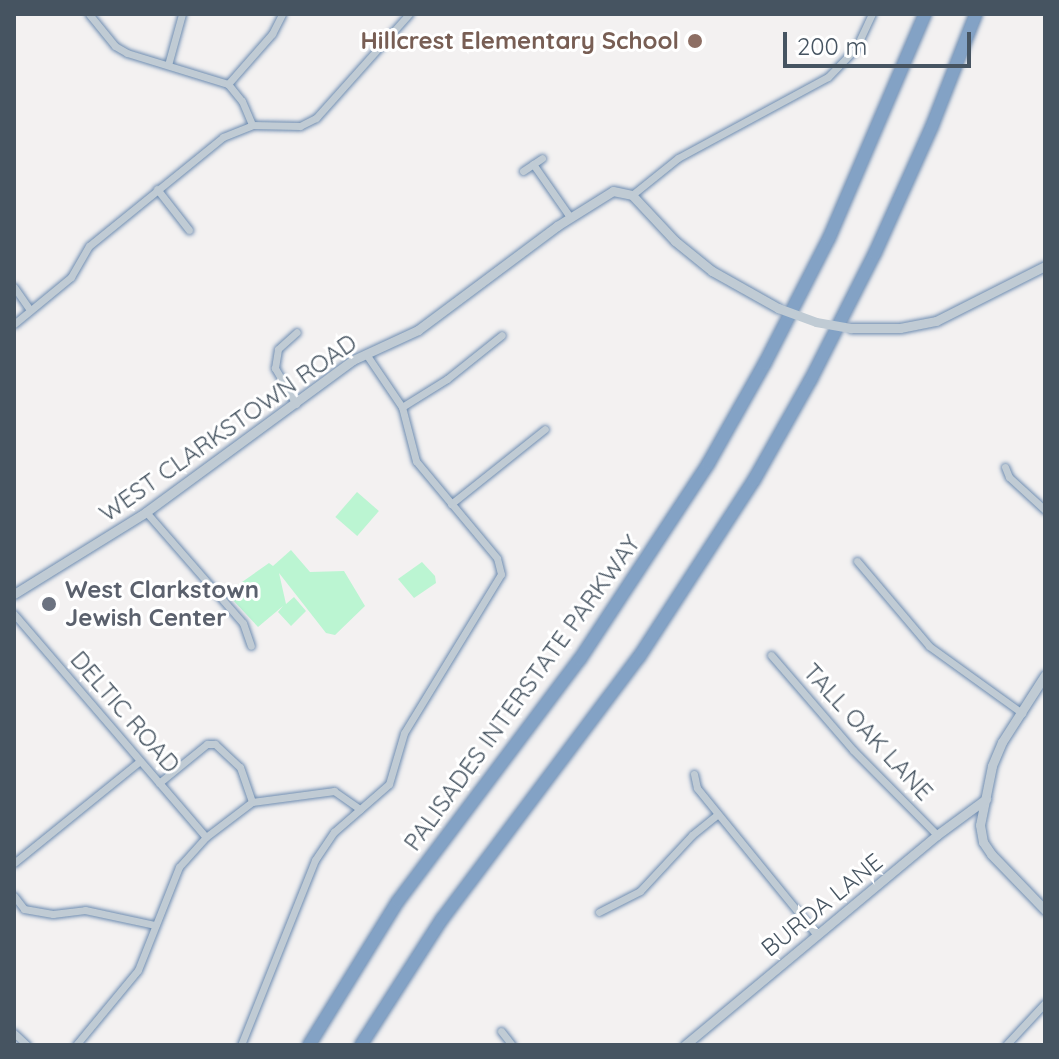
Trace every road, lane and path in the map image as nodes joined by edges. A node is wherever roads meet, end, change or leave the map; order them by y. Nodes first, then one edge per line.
1 (89, 14) edge
2 (182, 14) edge
3 (282, 14) edge
4 (872, 14) edge
5 (925, 14) edge
6 (976, 14) edge
7 (405, 16) edge
8 (168, 65) junction
9 (228, 84) junction
10 (252, 125) junction
11 (542, 158) dead end
12 (533, 164) junction
13 (523, 171) dead end
14 (157, 189) junction
15 (632, 195) junction
16 (570, 217) junction
17 (189, 230) dead end
18 (1045, 266) edge
19 (14, 287) edge
20 (30, 310) junction
21 (14, 324) edge
22 (297, 332) dead end
23 (502, 335) dead end
24 (366, 354) junction
25 (296, 404) junction
26 (402, 407) junction
27 (545, 429) dead end
28 (1005, 467) dead end
29 (451, 504) junction
30 (1045, 510) edge
31 (146, 512) junction
32 (857, 561) dead end
33 (14, 594) edge
34 (14, 614) edge
35 (251, 646) dead end
36 (771, 655) dead end
37 (1045, 675) edge
38 (1022, 713) junction
39 (140, 761) junction
40 (694, 774) dead end
41 (159, 783) junction
42 (986, 799) junction
43 (252, 802) junction
44 (360, 809) junction
45 (718, 814) junction
46 (937, 835) junction
47 (206, 837) junction
48 (14, 863) edge
49 (14, 896) edge
50 (1045, 910) edge
51 (599, 912) dead end
52 (155, 925) junction
53 (817, 935) junction
54 (1045, 1003) edge
55 (501, 1031) dead end
56 (14, 1033) edge
57 (27, 1045) edge
58 (76, 1045) edge
59 (241, 1045) edge
60 (309, 1045) edge
61 (361, 1045) edge
62 (512, 1045) edge
63 (685, 1045) edge
64 (1006, 1045) edge

1 - 8 street
2 - 8 street
3 - 9 street
4 - 15 street
5 - 60 highway, PALISADES INTERSTATE PARKWAY
6 - 61 highway
7 - 10 street
8 - 9 street
9 - 10 street
10 - 14 street
11 - 12 street
12 - 13 street
12 - 16 street
14 - 17 street
14 - 20 street
15 - 16 street, WEST CLARKSTOWN ROAD
15 - 18 street, bridge
16 - 24 street, WEST CLARKSTOWN ROAD
19 - 20 street
20 - 21 street
22 - 25 street
23 - 26 street
24 - 25 street, WEST CLARKSTOWN ROAD
24 - 26 street
25 - 31 street, WEST CLARKSTOWN ROAD
26 - 29 street
27 - 29 street
28 - 30 street
29 - 44 street
31 - 33 street, WEST CLARKSTOWN ROAD
31 - 35 street
32 - 38 street
34 - 39 street, DELTIC ROAD
36 - 46 street, TALL OAK LANE
37 - 38 street
38 - 42 street
39 - 41 street, DELTIC ROAD
39 - 48 street
40 - 45 street
41 - 43 street
41 - 47 street, DELTIC ROAD
42 - 46 street, BURDA LANE
42 - 50 street
43 - 44 street
43 - 47 street
44 - 59 street
45 - 51 street
45 - 53 street
46 - 53 street, BURDA LANE
47 - 52 street
49 - 52 street
52 - 58 street
53 - 63 street, BURDA LANE
54 - 64 street
55 - 62 street
56 - 57 street

